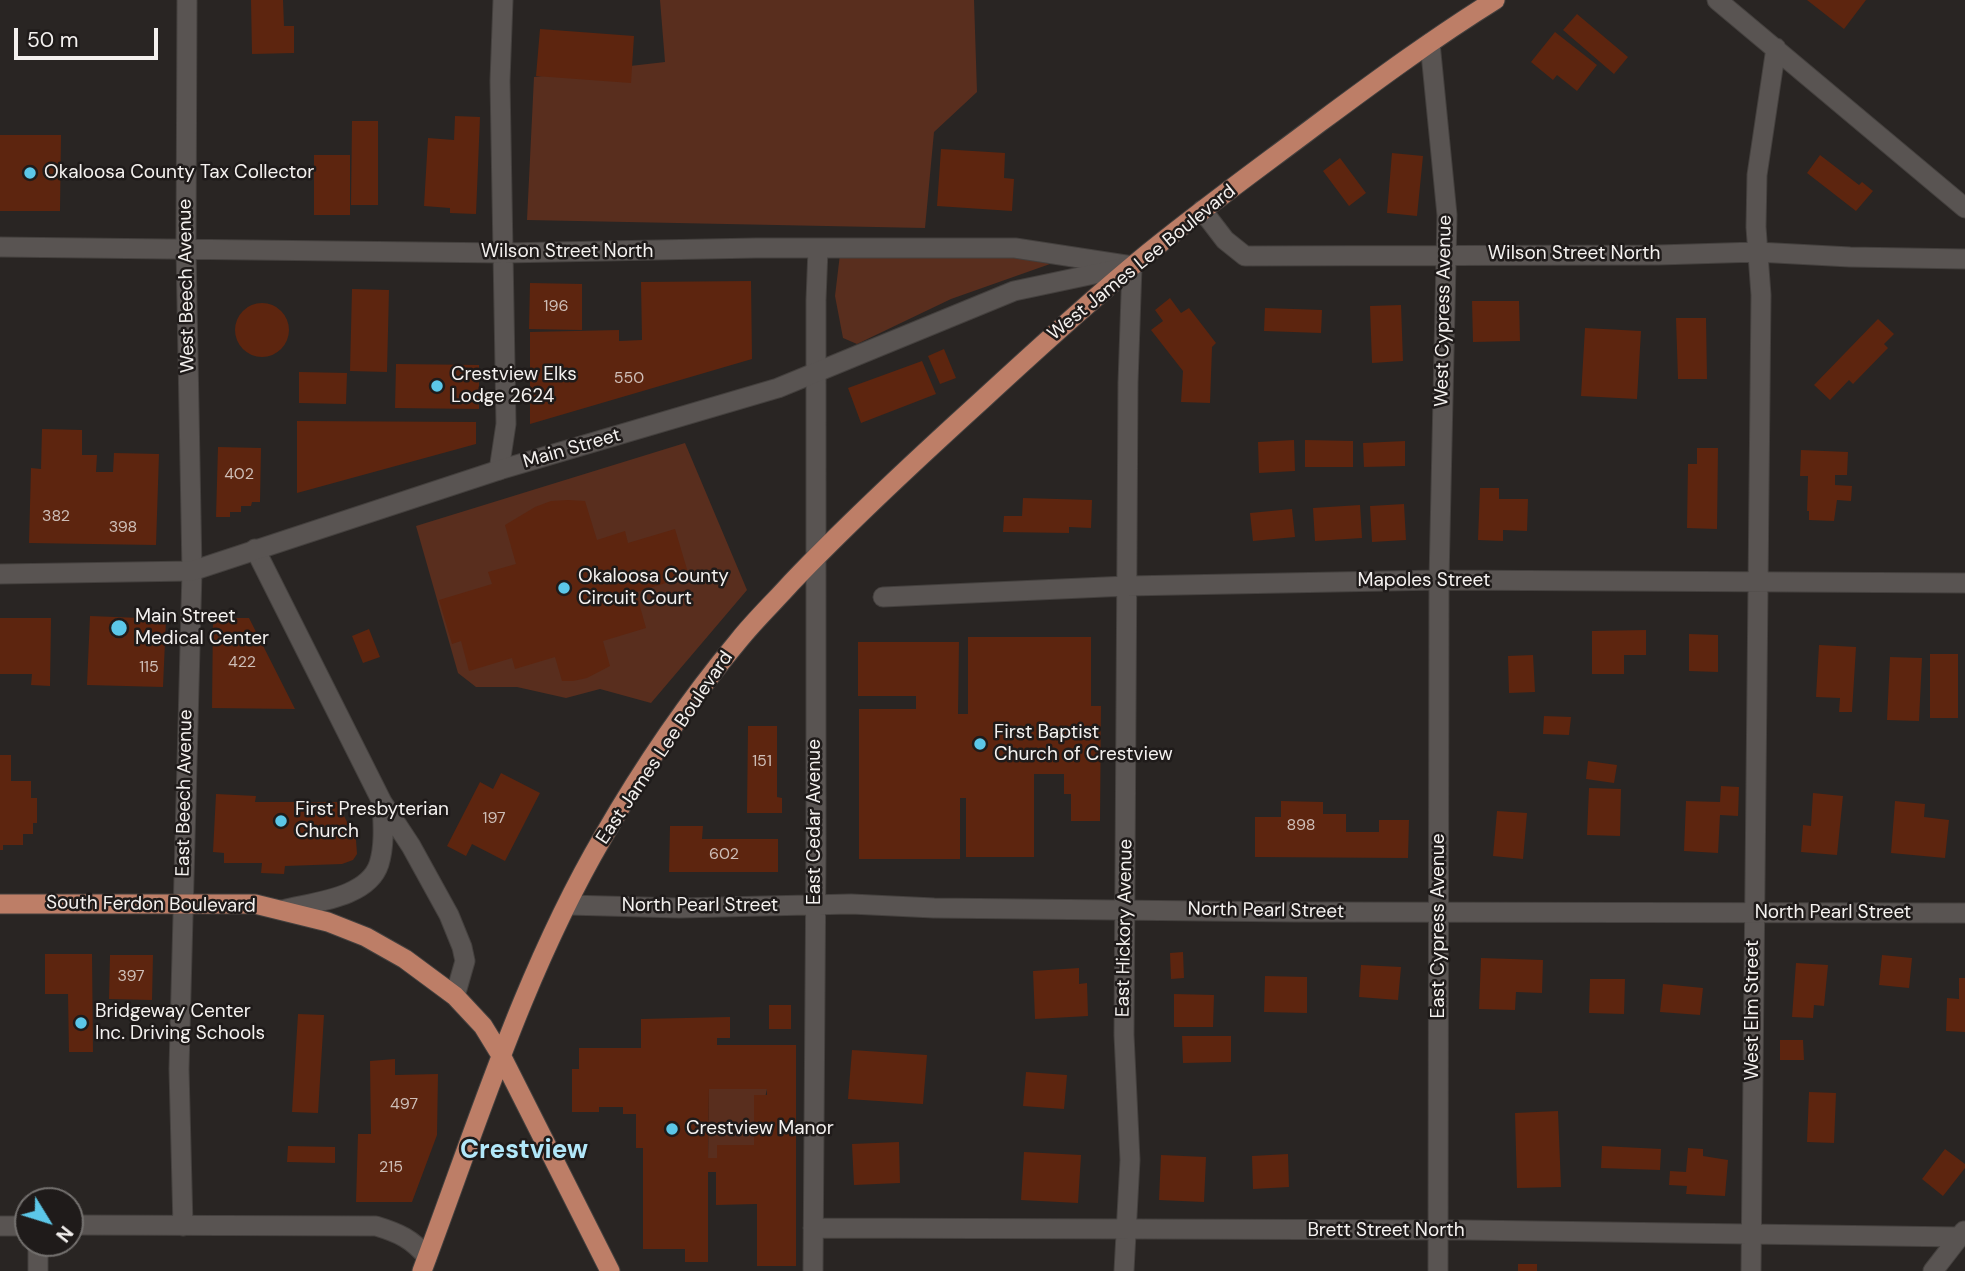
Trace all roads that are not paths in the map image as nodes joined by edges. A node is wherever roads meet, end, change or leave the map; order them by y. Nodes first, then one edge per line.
1 (187, 0) edge
2 (503, 0) edge
3 (1494, 0) edge
4 (1717, 0) edge
5 (1430, 43) junction
6 (1776, 48) junction
7 (1965, 208) edge
8 (1202, 210) junction
9 (0, 247) edge
10 (186, 248) junction
11 (818, 249) junction
12 (1757, 252) junction
13 (504, 253) junction
14 (1445, 254) junction
15 (1965, 259) edge
16 (1132, 266) junction
17 (816, 372) junction
18 (499, 470) junction
19 (255, 549) junction
20 (816, 558) junction
21 (191, 571) junction
22 (0, 574) edge
23 (1439, 580) junction
24 (1758, 582) junction
25 (1965, 583) edge
26 (1127, 586) junction
27 (883, 597) dead end
28 (382, 802) junction
29 (0, 904) edge
30 (183, 904) junction
31 (816, 904) junction
32 (568, 905) junction
33 (1124, 909) junction
34 (283, 910) junction
35 (1439, 911) junction
36 (1965, 913) edge
37 (1754, 914) junction
38 (454, 996) junction
39 (502, 1057) junction
40 (84, 1225) edge
41 (183, 1226) junction
42 (813, 1228) junction
43 (1128, 1230) junction
44 (1438, 1231) junction
45 (1962, 1233) edge
46 (1752, 1234) junction
47 (425, 1264) edge
48 (610, 1271) edge
49 (813, 1271) edge
50 (1124, 1271) edge
51 (1438, 1271) edge
52 (1751, 1271) edge
53 (1933, 1271) edge

1 - 10 street, West Beech Avenue
2 - 13 street
3 - 5 main road, West James Lee Boulevard
4 - 6 street
5 - 8 main road, West James Lee Boulevard
5 - 14 street, West Cypress Avenue
6 - 7 street
6 - 12 street, West Elm Street
8 - 14 street, Wilson Street North
8 - 16 main road, West James Lee Boulevard
9 - 10 street, Wilson Street North
10 - 13 street, Wilson Street North
10 - 21 street, West Beech Avenue
11 - 13 street, Wilson Street North
11 - 16 street, Wilson Street North
11 - 17 street, East Cedar Avenue
12 - 14 street, Wilson Street North
12 - 15 street, Wilson Street North
12 - 24 street, West Elm Street
13 - 18 street
14 - 23 street, West Cypress Avenue
16 - 17 street, Main Street
16 - 20 main road, West James Lee Boulevard
16 - 26 street, East Hickory Avenue
17 - 18 street, Main Street
17 - 20 street, East Cedar Avenue
18 - 19 street, Main Street
19 - 21 street, Main Street
19 - 28 street
20 - 31 street, East Cedar Avenue
20 - 32 main road, East James Lee Boulevard
21 - 22 street, Main Street
21 - 30 street, East Beech Avenue
23 - 24 street, Mapoles Street
23 - 26 street, Mapoles Street
23 - 35 street, East Cypress Avenue
24 - 25 street, Mapoles Street
24 - 37 street, West Elm Street
26 - 27 street, Mapoles Street
26 - 33 street, East Hickory Avenue
28 - 34 street
28 - 38 street
29 - 30 main road, South Ferdon Boulevard
30 - 34 main road, South Ferdon Boulevard
30 - 41 street, East Beech Avenue
31 - 32 street, North Pearl Street
31 - 33 street, North Pearl Street
31 - 42 street, East Cedar Avenue
32 - 39 main road, East James Lee Boulevard
33 - 35 street, North Pearl Street
33 - 43 street, East Hickory Avenue
34 - 38 main road, South Ferdon Boulevard
35 - 37 street, North Pearl Street
35 - 44 street, East Cypress Avenue
36 - 37 street, North Pearl Street
37 - 46 street, West Elm Street
38 - 39 main road, South Ferdon Boulevard
39 - 47 main road, East James Lee Boulevard
39 - 48 main road, South Ferdon Boulevard
40 - 41 street
41 - 47 street
42 - 43 street, Brett Street North
42 - 49 street, East Cedar Avenue
43 - 44 street, Brett Street North
43 - 50 street, East Hickory Avenue
44 - 46 street, Brett Street North
44 - 51 street, East Cypress Avenue
45 - 46 street, Brett Street North
45 - 53 street
46 - 52 street, West Elm Street

